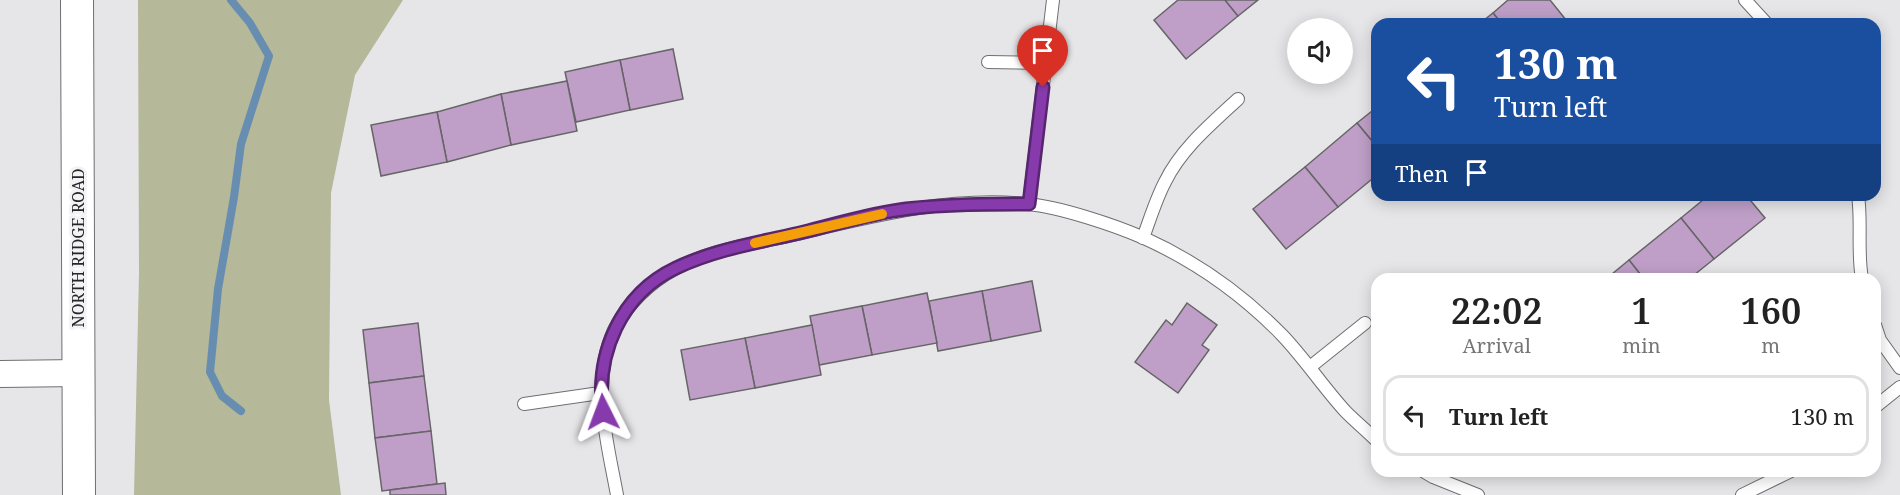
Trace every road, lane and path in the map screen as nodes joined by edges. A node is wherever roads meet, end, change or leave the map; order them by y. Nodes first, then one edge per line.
1 (77, 0) edge
2 (1053, 0) edge
3 (1745, 0) edge
4 (1762, 18) edge
5 (988, 62) dead end
6 (1045, 63) junction
7 (1238, 99) dead end
8 (1859, 201) edge
9 (1029, 204) junction
10 (1143, 238) junction
11 (1861, 273) edge
12 (1365, 323) dead end
13 (1881, 341) edge
14 (1310, 367) junction
15 (1900, 368) edge
16 (78, 373) junction
17 (0, 374) edge
18 (1900, 387) edge
19 (600, 393) junction
20 (1881, 402) edge
21 (524, 404) dead end
22 (1371, 435) edge
23 (1433, 477) edge
24 (1779, 477) edge
25 (79, 495) edge
26 (617, 495) edge
27 (1478, 495) edge
28 (1742, 495) edge

1 - 16 street, NORTH RIDGE ROAD
2 - 6 lane
3 - 4 lane
5 - 6 lane
6 - 9 lane
7 - 10 lane
8 - 11 lane
9 - 10 lane
9 - 19 lane
10 - 14 lane
12 - 14 lane
13 - 15 lane
14 - 22 lane
16 - 17 street
16 - 25 street, NORTH RIDGE ROAD
18 - 20 lane
19 - 21 lane
19 - 26 lane
23 - 27 lane
24 - 28 lane

